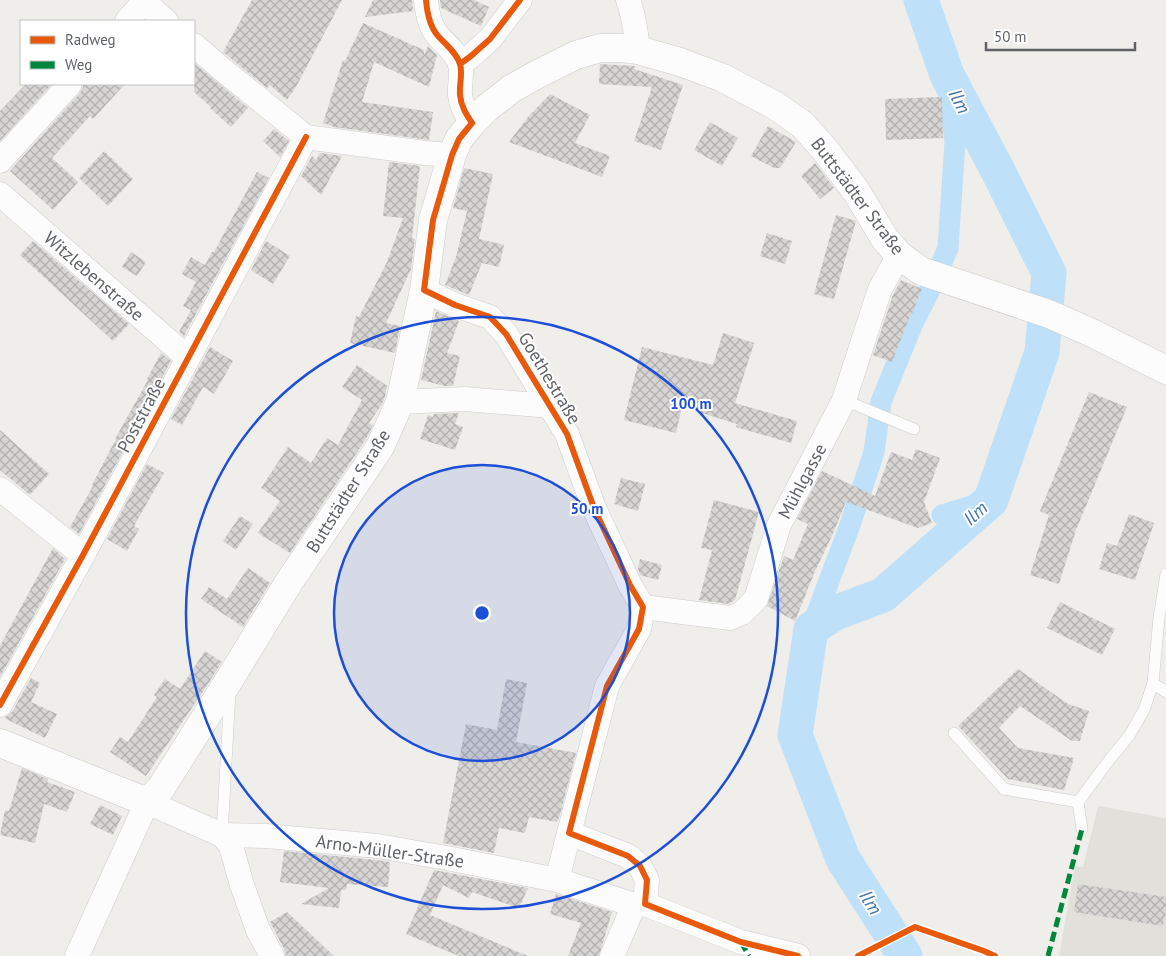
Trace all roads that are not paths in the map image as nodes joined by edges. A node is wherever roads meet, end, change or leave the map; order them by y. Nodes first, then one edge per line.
1 (426, 0) edge
2 (520, 0) edge
3 (628, 0) edge
4 (143, 1) edge
5 (128, 20) edge
6 (165, 20) edge
7 (195, 46) edge
8 (638, 50) junction
9 (460, 64) junction
10 (69, 85) edge
11 (472, 123) junction
12 (306, 137) junction
13 (452, 155) junction
14 (0, 161) edge
15 (0, 194) edge
16 (899, 255) junction
17 (424, 290) junction
18 (188, 358) junction
19 (1166, 370) edge
20 (844, 400) junction
21 (400, 402) junction
22 (551, 406) junction
23 (914, 429) dead end
24 (0, 489) edge
25 (83, 555) junction
26 (1166, 574) edge
27 (643, 607) junction
28 (231, 677) junction
29 (1153, 683) junction
30 (1166, 692) edge
31 (0, 705) edge
32 (954, 733) dead end
33 (0, 743) edge
34 (147, 802) junction
35 (1078, 802) junction
36 (1082, 829) dead end
37 (569, 833) junction
38 (222, 835) junction
39 (557, 880) junction
40 (640, 905) junction
41 (76, 956) edge
42 (272, 956) edge
43 (612, 956) edge
44 (798, 956) edge

1 - 9 street
2 - 9 street
3 - 8 street
4 - 5 street
4 - 6 street
7 - 12 street
8 - 11 main road, Buttstädter Straße
8 - 16 main road, Buttstädter Straße
9 - 11 street
10 - 14 street
11 - 13 main road, Buttstädter Straße
12 - 13 street
12 - 18 street, Poststraße
13 - 17 main road, Buttstädter Straße
15 - 18 street, Witzlebenstraße
16 - 19 main road, Buttstädter Straße
16 - 20 street, Mühlgasse
17 - 21 main road, Buttstädter Straße
17 - 22 street, Goethestraße
18 - 25 street, Poststraße
20 - 23 lane
20 - 27 street, Mühlgasse
21 - 22 street, Goethestraße
21 - 28 main road, Buttstädter Straße
22 - 27 street, Goethestraße
24 - 25 street
25 - 31 street, Poststraße
26 - 29 lane
27 - 37 street
28 - 34 main road, Buttstädter Straße
28 - 38 lane
29 - 30 lane
29 - 35 lane
32 - 35 lane
33 - 34 main road
34 - 38 street
34 - 41 street
35 - 36 lane
37 - 39 street
37 - 40 street
38 - 39 street, Arno-Müller-Straße
38 - 42 street
39 - 40 street, Arno-Müller-Straße
40 - 43 street
40 - 44 street, Arno-Müller-Straße

